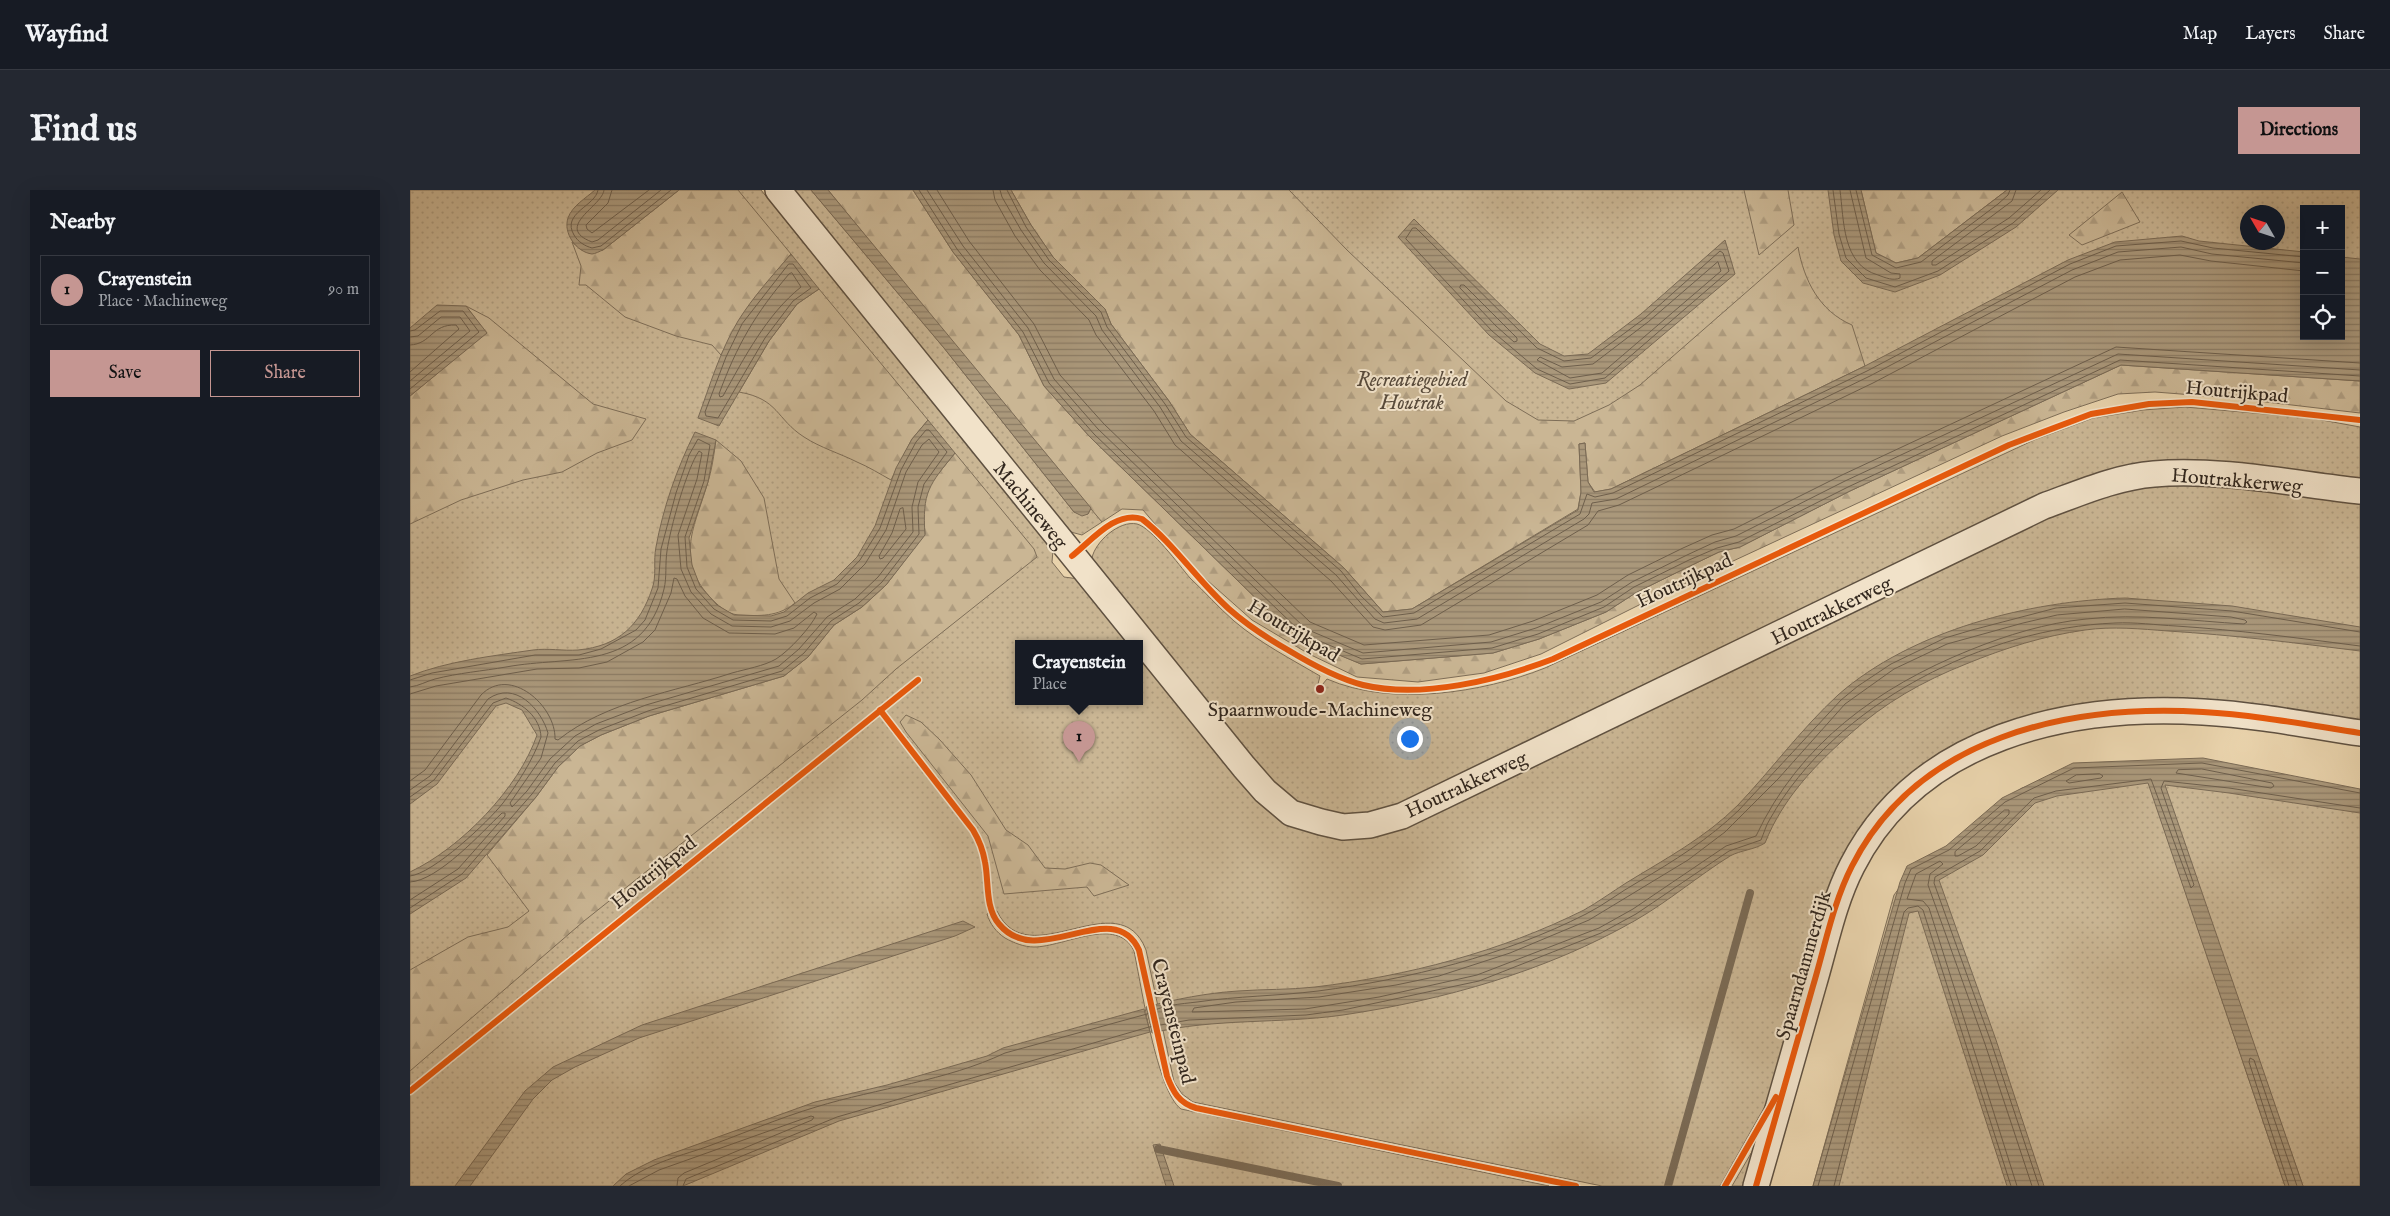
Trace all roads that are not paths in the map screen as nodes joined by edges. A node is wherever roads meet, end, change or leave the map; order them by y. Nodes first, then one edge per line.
1 (778, 190) edge
2 (2360, 491) edge
3 (1141, 640) edge
4 (1143, 642) edge
5 (2360, 733) edge
6 (1321, 822) joint
7 (1756, 1186) edge

1 - 3 street, Machineweg
2 - 6 street, Houtrakkerweg
4 - 6 street, Machineweg
5 - 7 street, Spaarndammerdijk

